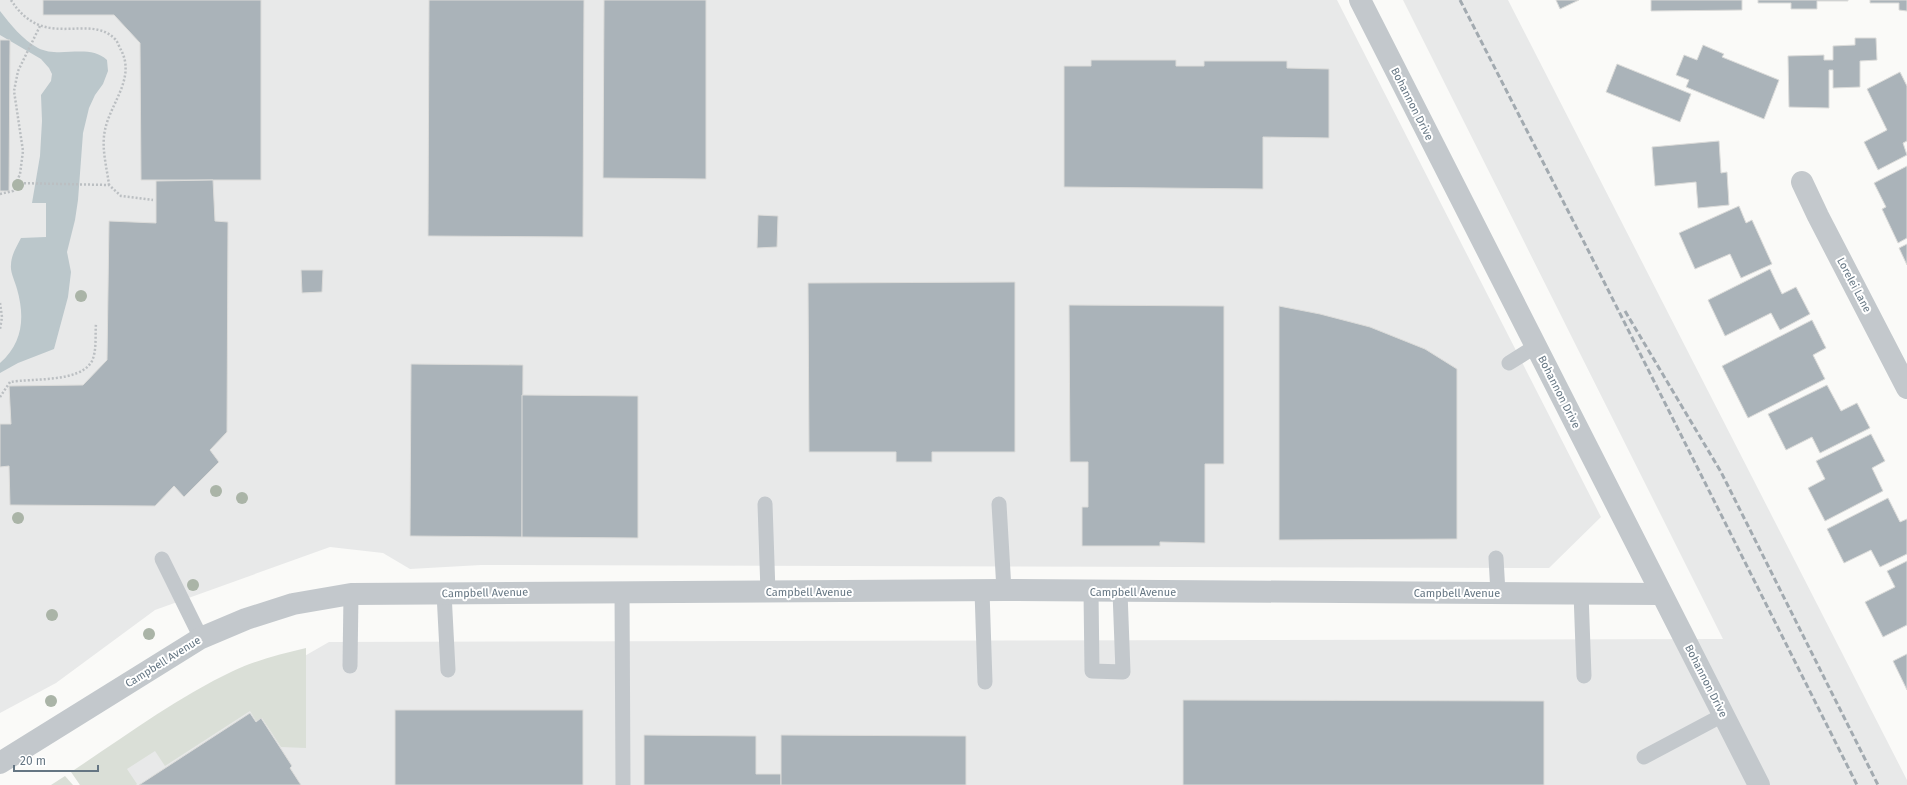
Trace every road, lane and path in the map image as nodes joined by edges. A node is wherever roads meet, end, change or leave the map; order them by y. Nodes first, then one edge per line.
1 (11, 0) edge
2 (1360, 0) edge
3 (40, 26) junction
4 (1802, 182) dead end
5 (16, 183) junction
6 (109, 185) junction
7 (0, 194) edge
8 (153, 200) dead end
9 (0, 303) edge
10 (96, 324) dead end
11 (0, 329) edge
12 (1536, 346) junction
13 (1509, 363) dead end
14 (1907, 388) edge
15 (1, 393) edge
16 (0, 397) edge
17 (765, 504) dead end
18 (999, 504) dead end
19 (1496, 558) dead end
20 (162, 559) dead end
21 (1004, 590) junction
22 (982, 591) junction
23 (622, 592) junction
24 (768, 592) junction
25 (1091, 592) junction
26 (1120, 592) junction
27 (444, 593) junction
28 (1498, 593) junction
29 (1581, 593) junction
30 (351, 594) junction
31 (1662, 594) junction
32 (201, 638) junction
33 (350, 666) dead end
34 (448, 670) dead end
35 (1584, 676) dead end
36 (985, 682) dead end
37 (1723, 715) junction
38 (1644, 757) dead end
39 (0, 763) edge
40 (623, 785) edge
41 (1759, 785) edge

1 - 3 path
2 - 12 street, Bohannon Drive
3 - 5 path
3 - 6 path
4 - 14 street, Lorelei Lane
5 - 6 path
5 - 7 path
6 - 8 path
9 - 11 path
10 - 15 path
12 - 13 lane
12 - 31 street, Bohannon Drive
15 - 16 path
17 - 24 lane
18 - 21 lane
19 - 28 lane
20 - 32 lane
21 - 22 street, Campbell Avenue
21 - 25 street, Campbell Avenue
22 - 24 street, Campbell Avenue
22 - 36 lane
23 - 24 street, Campbell Avenue
23 - 27 street, Campbell Avenue
23 - 40 lane
25 - 26 street, Campbell Avenue
25 - 26 lane
26 - 28 street, Campbell Avenue
27 - 30 street, Campbell Avenue
27 - 34 lane
28 - 29 street, Campbell Avenue
29 - 31 street, Campbell Avenue
29 - 35 lane
30 - 32 street, Campbell Avenue
30 - 33 lane
31 - 37 street, Bohannon Drive
32 - 39 street, Campbell Avenue
37 - 38 lane
37 - 41 street, Bohannon Drive

